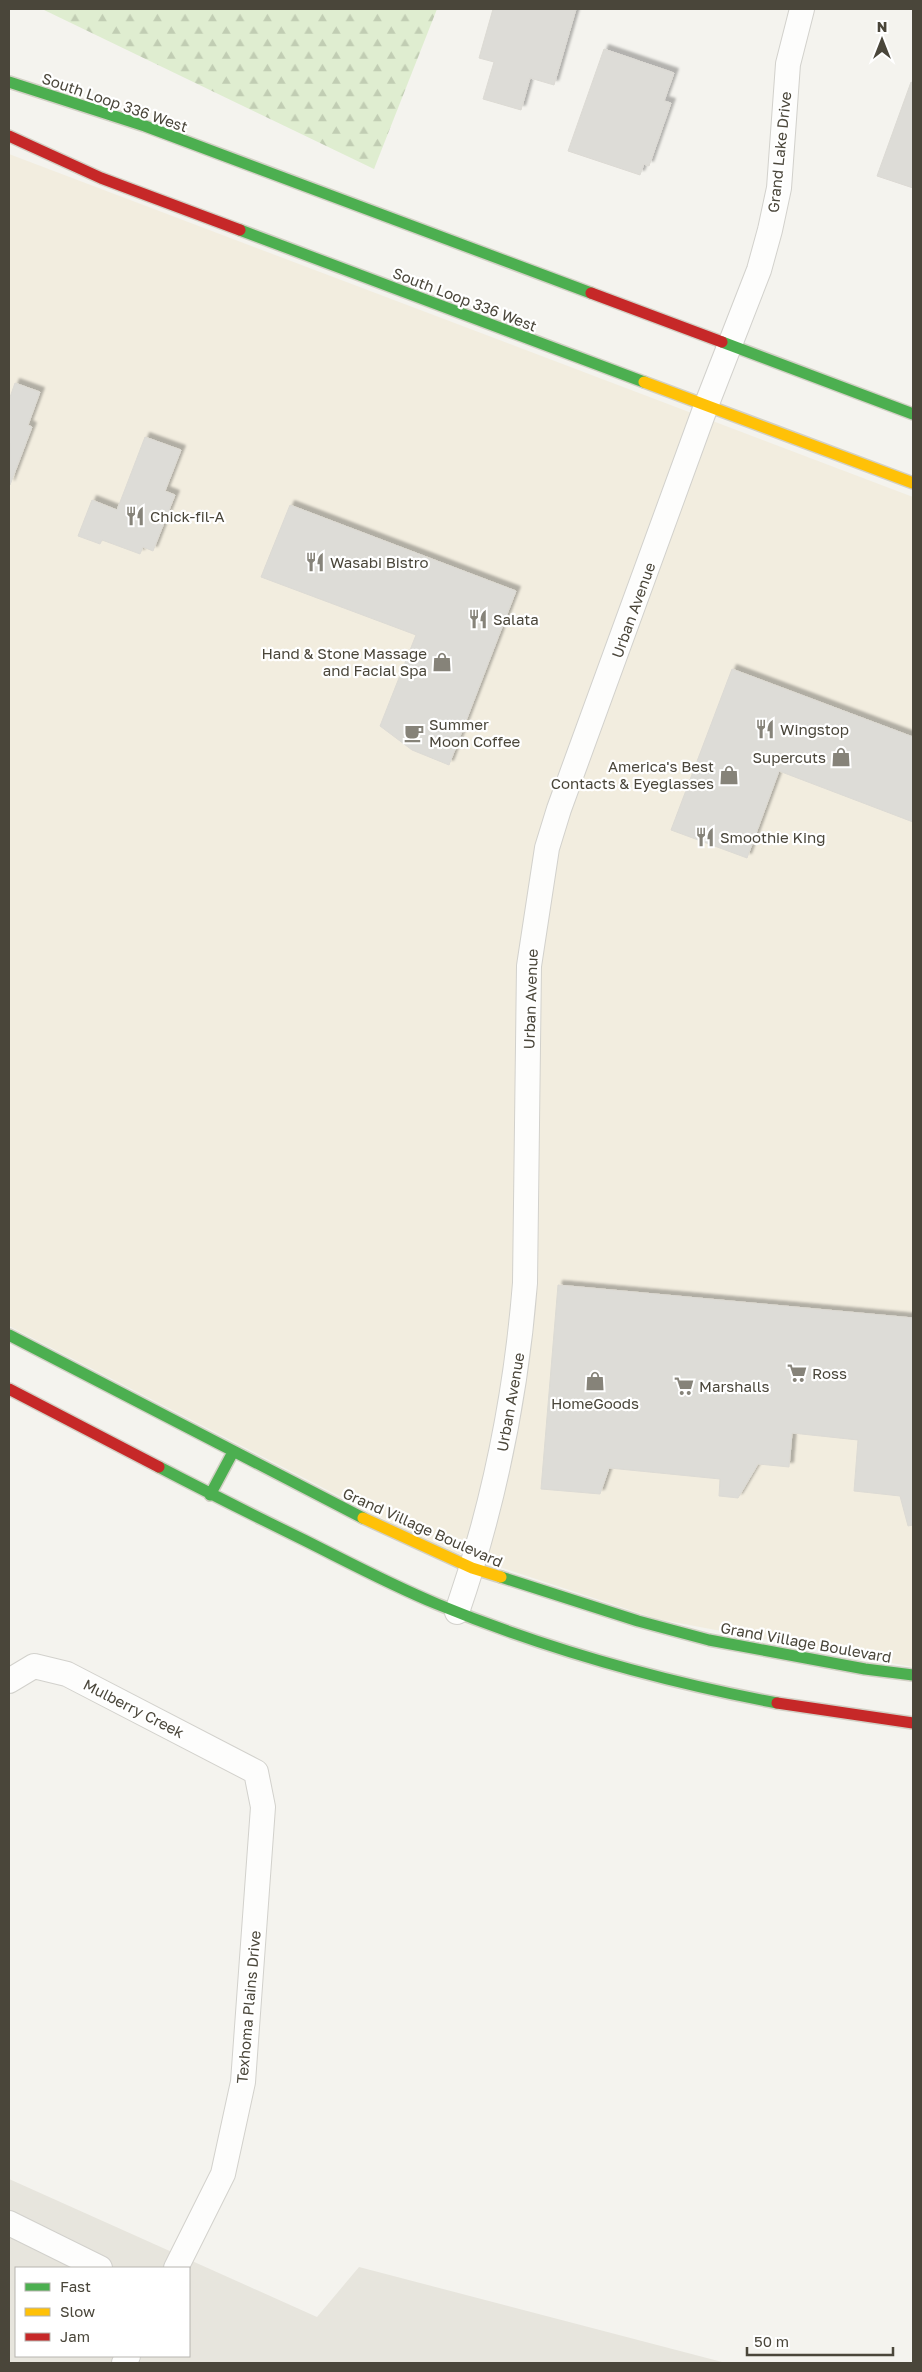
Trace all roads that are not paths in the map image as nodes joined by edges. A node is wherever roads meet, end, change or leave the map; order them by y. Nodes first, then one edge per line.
1 (802, 9) edge
2 (9, 82) edge
3 (9, 136) edge
4 (731, 345) junction
5 (706, 406) junction
6 (913, 414) edge
7 (913, 483) edge
8 (9, 1335) edge
9 (9, 1389) edge
10 (233, 1452) junction
11 (210, 1495) junction
12 (472, 1568) junction
13 (457, 1612) junction
14 (913, 1675) edge
15 (9, 1681) edge
16 (913, 1723) edge
17 (256, 1772) joint
18 (9, 2223) edge
19 (98, 2267) edge
20 (176, 2267) edge

1 - 4 street, Grand Lake Drive
2 - 4 street, South Loop 336 West
3 - 5 street, South Loop 336 West
4 - 5 street, Grand Lake Drive
4 - 6 street, South Loop 336 West
5 - 7 street, South Loop 336 West
5 - 12 street, Urban Avenue
8 - 10 street, Grand Village Boulevard
9 - 11 street
10 - 11 street
10 - 12 street, Grand Village Boulevard
11 - 13 street
12 - 13 street, Urban Avenue
12 - 14 street, Grand Village Boulevard
13 - 16 street
15 - 17 street, Mulberry Creek
17 - 20 street, Texhoma Plains Drive
18 - 19 street

